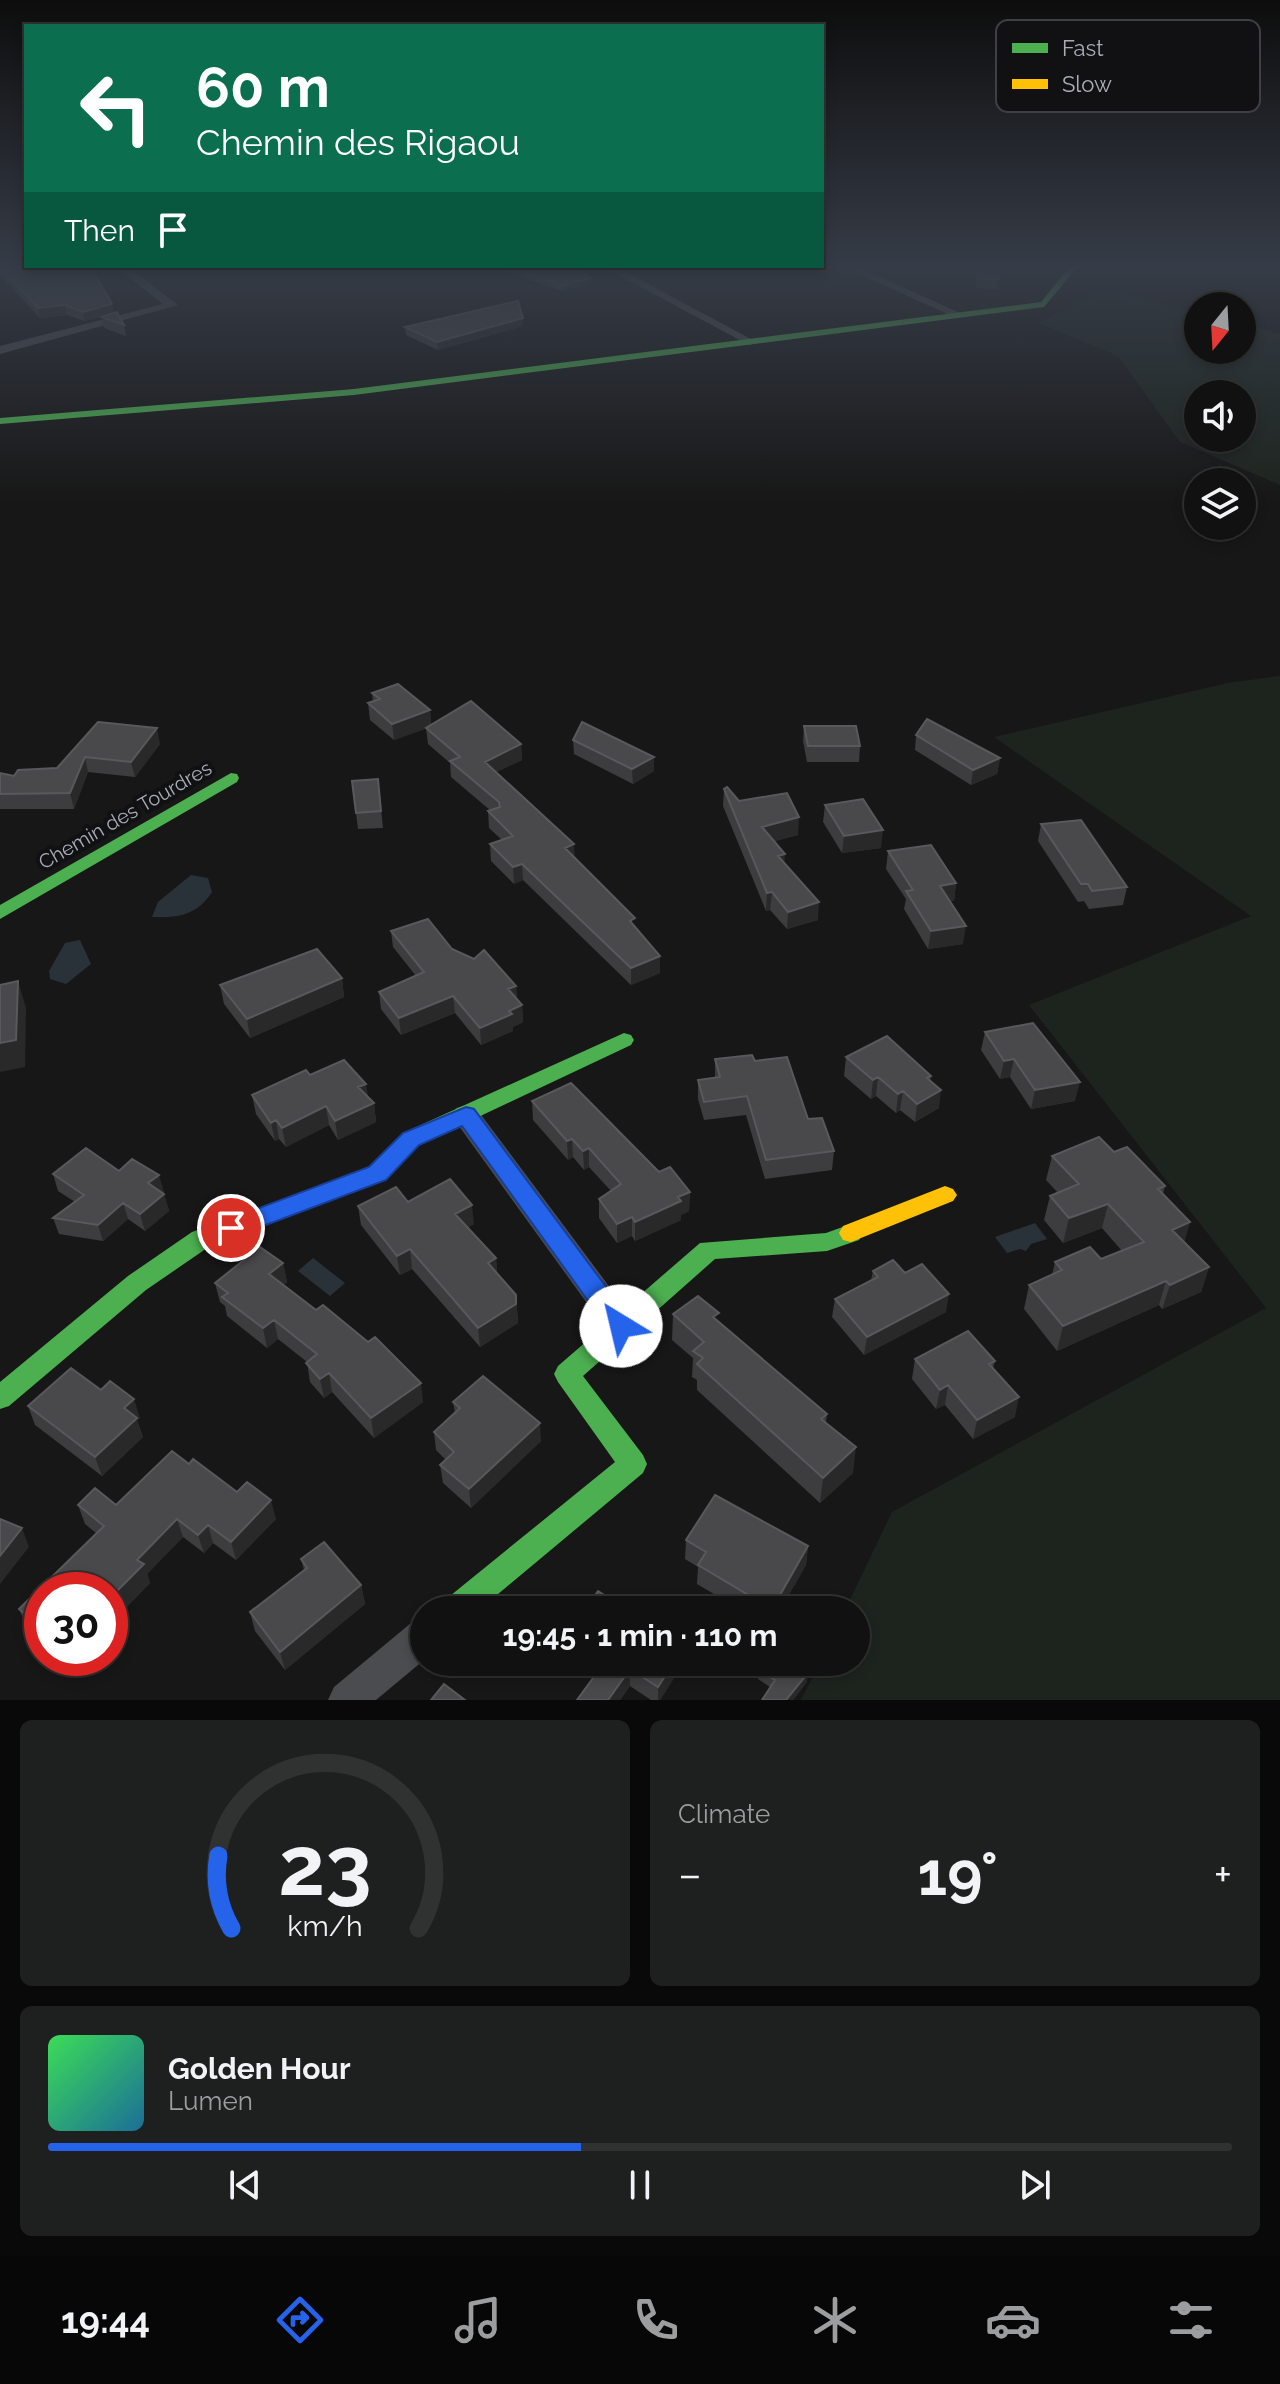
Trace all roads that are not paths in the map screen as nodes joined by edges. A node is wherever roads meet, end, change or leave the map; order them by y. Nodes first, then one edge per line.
1 (25, 343) edge
2 (739, 343) edge
3 (0, 350) edge
4 (0, 421) edge
5 (231, 778) dead end
6 (0, 913) edge
7 (624, 1040) dead end
8 (466, 1115) junction
9 (945, 1195) dead end
10 (621, 1326) junction
11 (0, 1398) edge
12 (473, 1596) edge
13 (410, 1648) edge
14 (347, 1700) edge

1 - 3 street
2 - 4 street
5 - 6 street, Chemin des Tourdres
7 - 8 street
8 - 10 street
8 - 11 street
9 - 10 street
10 - 12 street
13 - 14 street

